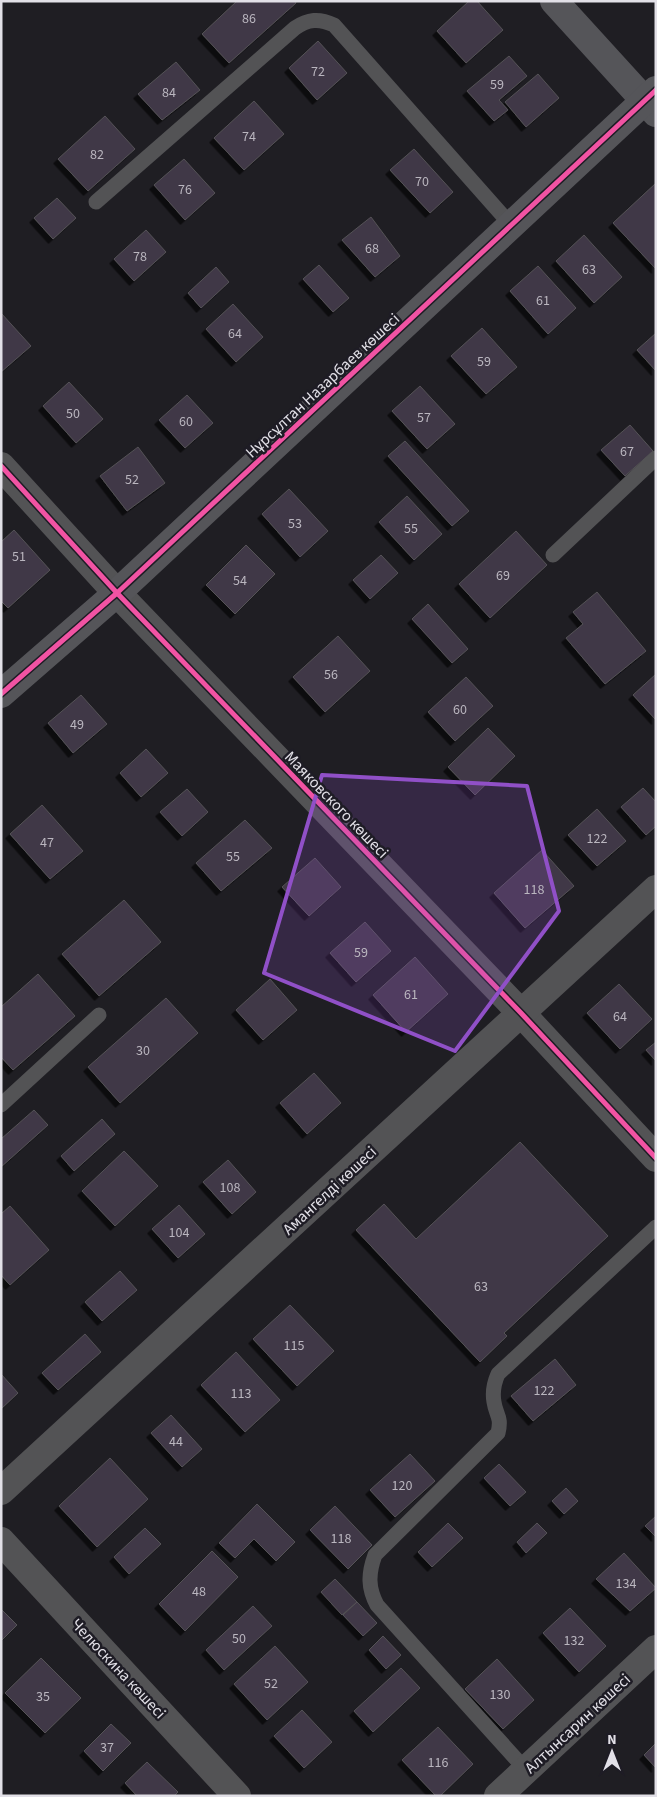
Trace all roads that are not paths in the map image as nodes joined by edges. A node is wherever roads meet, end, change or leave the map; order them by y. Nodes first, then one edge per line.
1 (554, 1) edge
2 (652, 101) edge
3 (96, 202) dead end
4 (511, 225) junction
5 (656, 458) edge
6 (1, 466) edge
7 (553, 555) dead end
8 (117, 593) junction
9 (1, 694) edge
10 (656, 889) edge
11 (521, 1013) junction
12 (98, 1015) dead end
13 (1, 1105) edge
14 (656, 1158) edge
15 (656, 1227) edge
16 (1, 1491) edge
17 (1, 1541) edge
18 (656, 1649) edge
19 (526, 1770) junction
20 (237, 1796) edge
21 (498, 1796) edge

1 - 2 street
2 - 4 street, Нұрсұлтан Назарбаев көшесі
3 - 4 lane
4 - 8 street, Нұрсұлтан Назарбаев көшесі
5 - 7 lane
6 - 8 street, Маяковского көшесі
8 - 9 street, Нұрсұлтан Назарбаев көшесі
8 - 11 street, Маяковского көшесі
10 - 11 street, Амангелді көшесі
11 - 14 street, Маяковского көшесі
11 - 16 street, Амангелді көшесі
12 - 13 lane
15 - 19 lane
17 - 20 street, Челюскина көшесі
18 - 19 street, Алтынсарин көшесі
19 - 21 street, Алтынсарин көшесі

